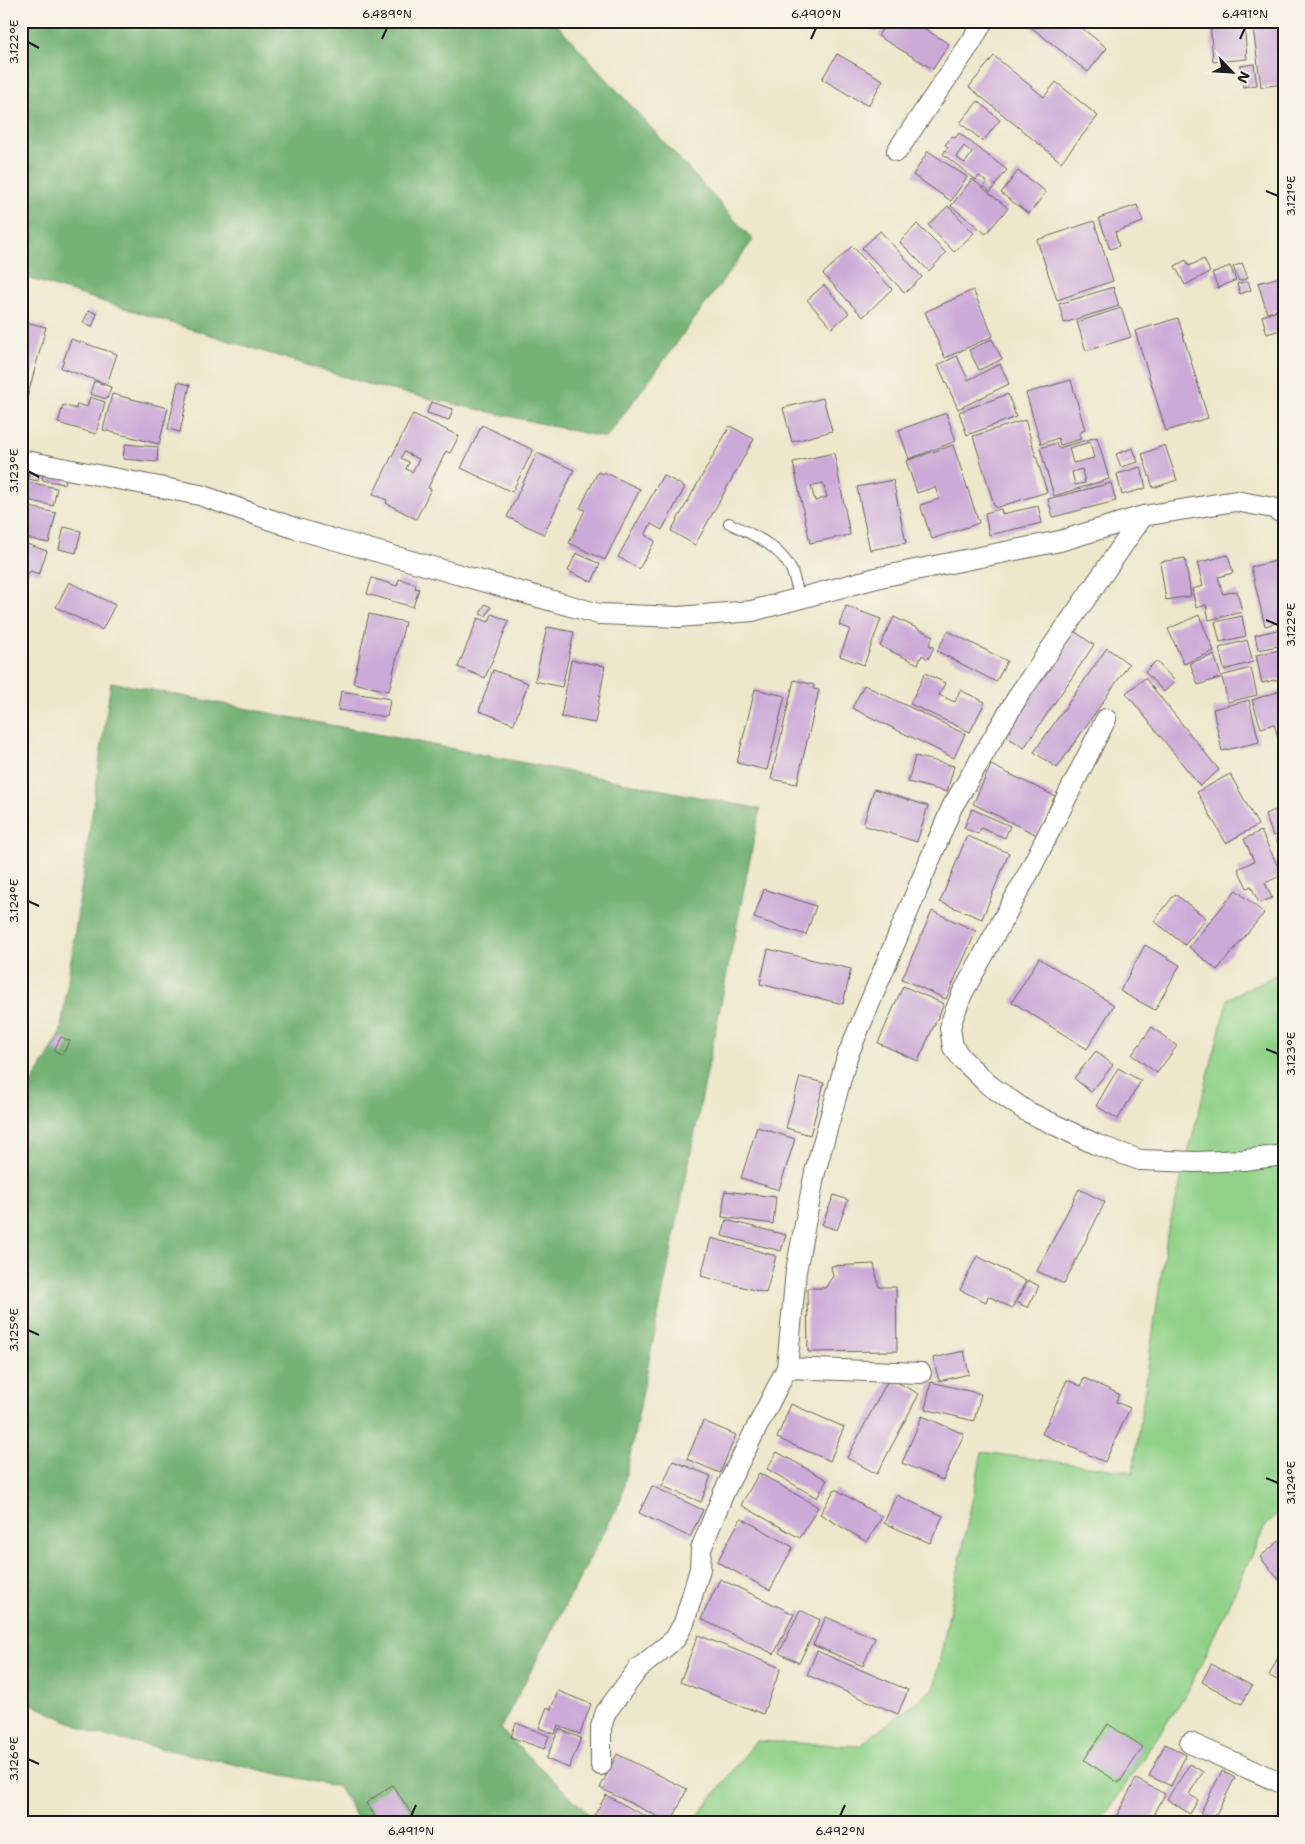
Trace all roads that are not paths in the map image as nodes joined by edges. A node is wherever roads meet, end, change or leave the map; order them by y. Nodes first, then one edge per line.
1 (984, 21) edge
2 (897, 151) dead end
3 (21, 460) edge
4 (1284, 514) edge
5 (1144, 516) junction
6 (729, 522) dead end
7 (800, 599) junction
8 (1106, 719) dead end
9 (1284, 1155) edge
10 (787, 1368) junction
11 (921, 1373) dead end
12 (1190, 1743) dead end
13 (601, 1765) dead end
14 (1284, 1784) edge

1 - 2 street
3 - 7 street
4 - 5 street
5 - 7 street
5 - 10 street
6 - 7 lane
8 - 9 street
10 - 11 street
10 - 13 street
12 - 14 street

